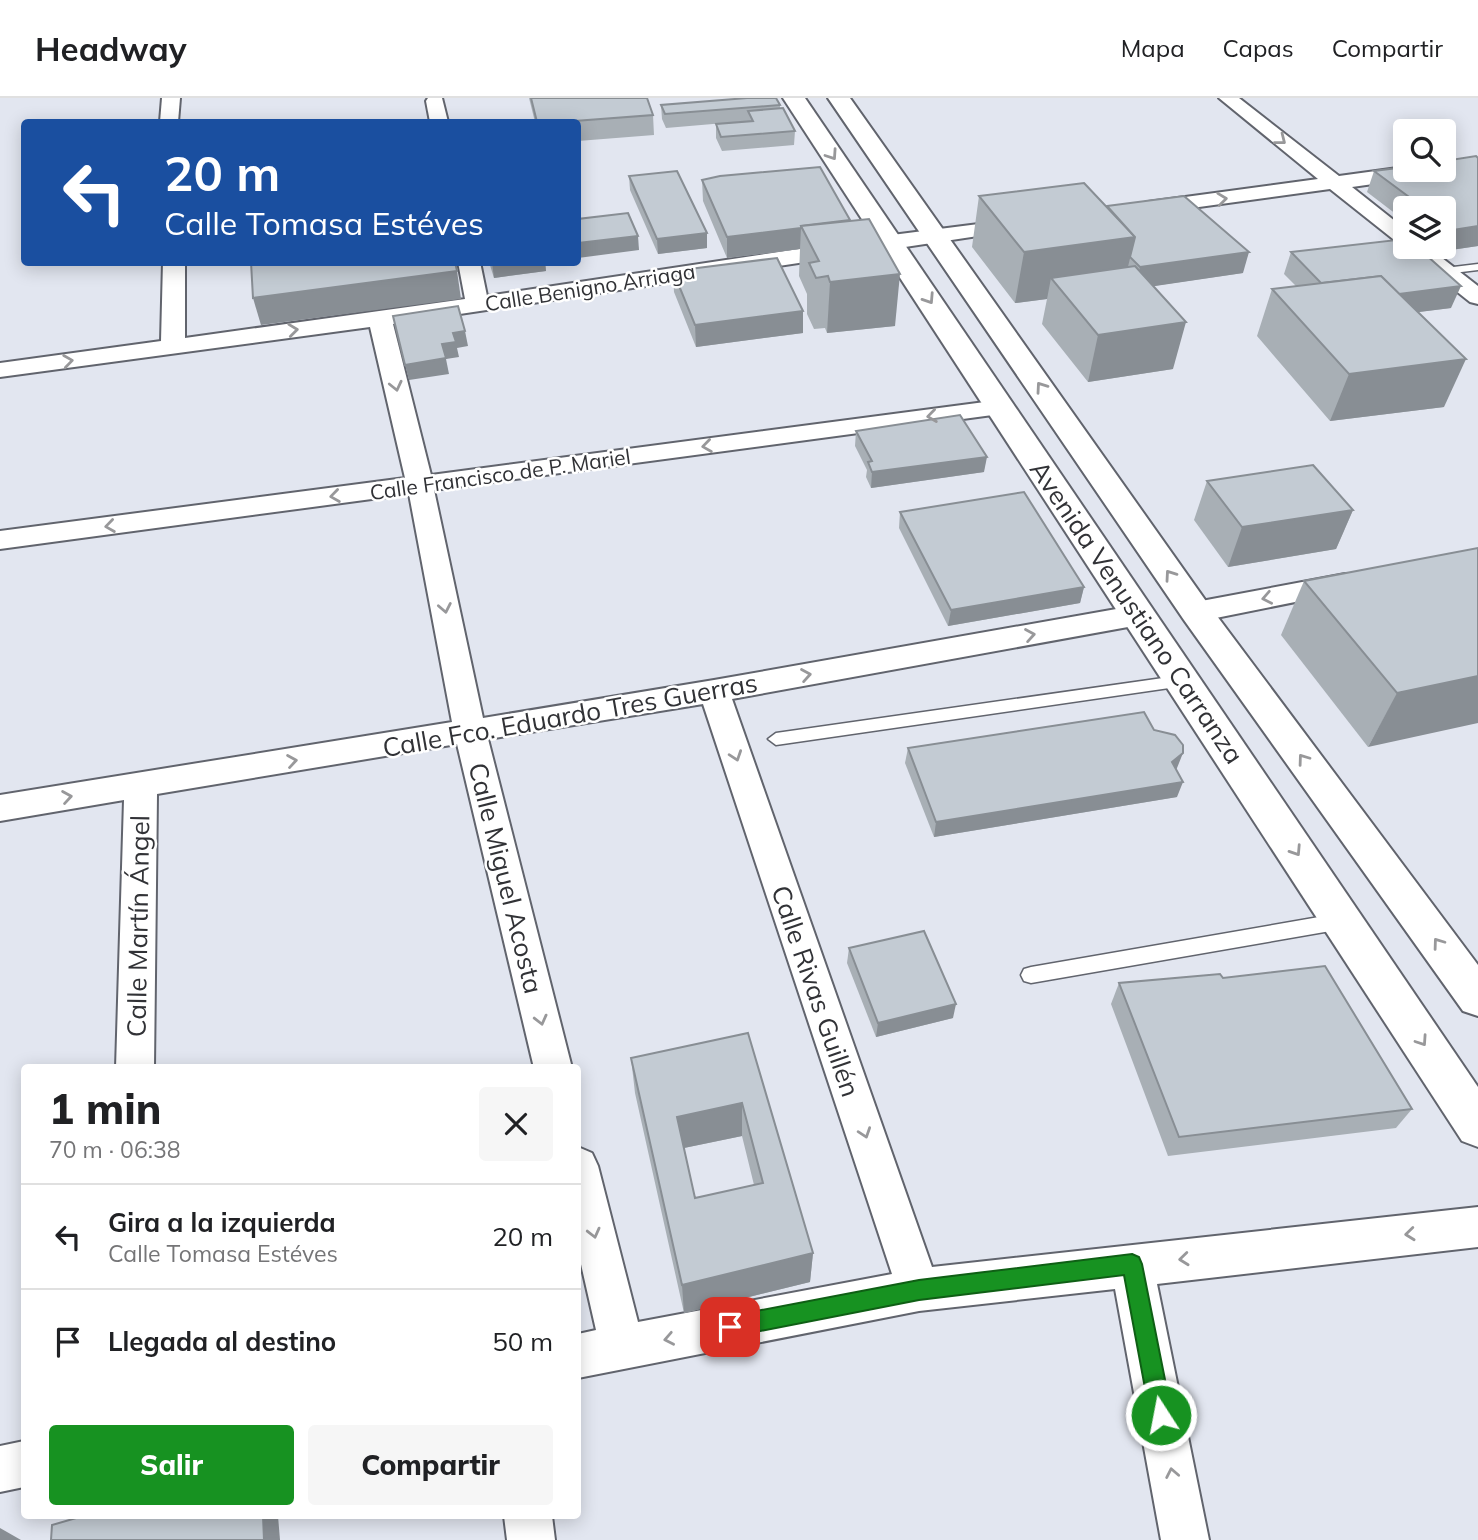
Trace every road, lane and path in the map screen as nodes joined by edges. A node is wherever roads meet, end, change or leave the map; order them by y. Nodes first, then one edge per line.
1 (171, 98) edge
2 (794, 98) edge
3 (839, 98) edge
4 (1228, 98) edge
5 (435, 101) dead end
6 (169, 119) edge
7 (438, 119) edge
8 (1393, 176) edge
9 (1337, 184) junction
10 (1130, 211) edge
11 (1033, 223) edge
12 (1393, 229) edge
13 (936, 235) junction
14 (892, 241) junction
15 (1430, 259) edge
16 (174, 266) edge
17 (470, 266) edge
18 (1478, 267) edge
19 (1445, 271) junction
20 (1478, 298) edge
21 (477, 305) junction
22 (380, 319) junction
23 (173, 346) junction
24 (0, 370) edge
25 (1000, 407) junction
26 (420, 484) junction
27 (0, 540) edge
28 (1370, 579) edge
29 (1196, 612) junction
30 (1139, 615) junction
31 (1184, 681) junction
32 (714, 691) junction
33 (470, 732) junction
34 (776, 740) dead end
35 (141, 785) junction
36 (0, 808) edge
37 (1342, 921) junction
38 (1031, 975) dead end
39 (1478, 998) edge
40 (135, 1064) edge
41 (552, 1064) edge
42 (1478, 1126) edge
43 (581, 1178) edge
44 (1478, 1227) edge
45 (1132, 1264) junction
46 (919, 1290) junction
47 (622, 1348) junction
48 (581, 1355) edge
49 (21, 1465) edge
50 (0, 1469) edge
51 (528, 1519) edge
52 (531, 1540) edge
53 (1185, 1540) edge

1 - 6 street
2 -> 14 main road, Avenida Venustiano Carranza
3 - 13 main road, Avenida Venustiano Carranza
4 -> 9 street
5 - 7 street
8 - 9 street
10 -> 9 street
9 - 12 street
11 - 13 street, Calle Benigno Arriaga
13 - 14 street, Calle Benigno Arriaga
29 -> 13 main road, Avenida Venustiano Carranza
14 - 21 street, Calle Benigno Arriaga
14 -> 25 main road, Avenida Venustiano Carranza
15 - 19 street
16 - 23 street
17 - 21 street
18 - 19 lane
19 - 20 street
21 - 22 street, Calle Benigno Arriaga
23 -> 22 street, Calle Benigno Arriaga
22 -> 26 street, Calle Miguel Acosta
24 -> 23 street, Calle Benigno Arriaga
25 -> 26 street, Calle Francisco de P. Mariel
25 - 30 main road, Avenida Venustiano Carranza
26 -> 27 street, Calle Francisco de P. Mariel
26 -> 33 street, Calle Miguel Acosta
28 -> 29 street
39 -> 29 main road, Avenida Venustiano Carranza
30 - 31 main road, Avenida Venustiano Carranza
32 -> 30 street, Calle Fco. Eduardo Tres Guerras
31 - 34 lane
31 -> 37 main road, Avenida Venustiano Carranza
32 - 33 street, Calle Fco. Eduardo Tres Guerras
32 -> 46 street, Calle Rivas Guillén
35 -> 33 street, Calle Fco. Eduardo Tres Guerras
33 -> 41 street, Calle Miguel Acosta
36 -> 35 street, Calle Fco. Eduardo Tres Guerras
35 - 40 street, Calle Martín Ángel
37 - 38 lane
37 -> 42 main road, Avenida Venustiano Carranza
43 -> 47 street
44 -> 45 street
45 - 46 street
53 -> 45 street
46 -> 47 street
47 - 48 street
49 - 50 street
51 - 52 street

